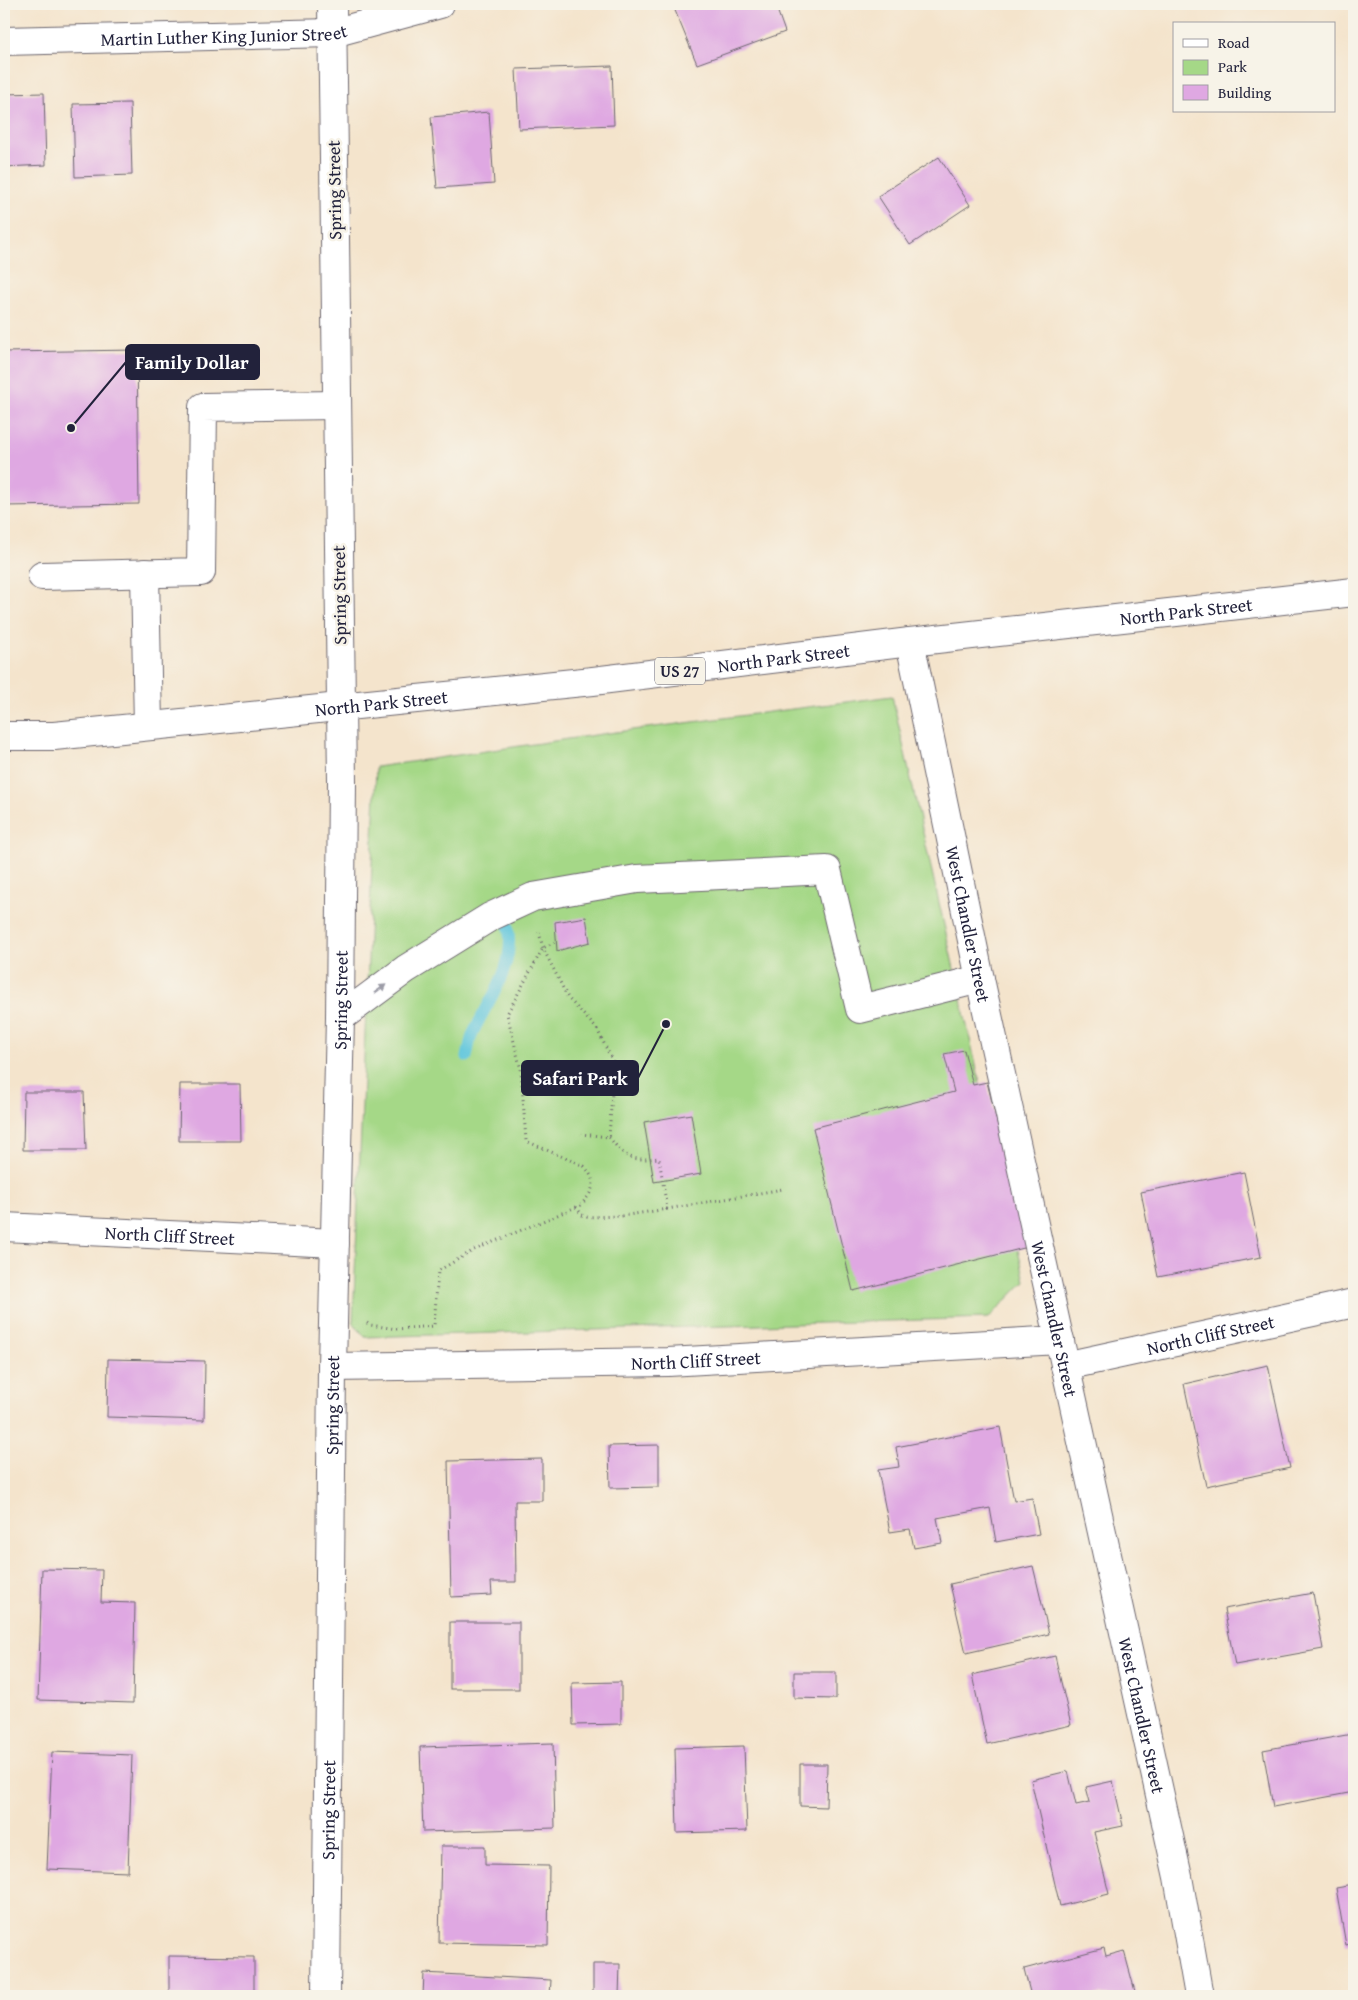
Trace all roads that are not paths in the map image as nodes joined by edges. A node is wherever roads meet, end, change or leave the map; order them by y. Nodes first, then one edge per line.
1 (332, 4) edge
2 (440, 4) edge
3 (333, 33) junction
4 (4, 41) edge
5 (337, 405) junction
6 (145, 573) junction
7 (42, 576) dead end
8 (1354, 592) edge
9 (910, 642) junction
10 (341, 706) junction
11 (148, 726) junction
12 (4, 736) edge
13 (980, 978) junction
14 (340, 1018) junction
15 (4, 1227) edge
16 (335, 1243) junction
17 (1354, 1303) edge
18 (1060, 1340) junction
19 (1065, 1366) junction
20 (332, 1367) junction
21 (326, 1996) edge
22 (1199, 1996) edge

1 - 3 street, Spring Street
2 - 3 street, Martin Luther King Junior Street
3 - 4 street, Martin Luther King Junior Street
3 - 5 street, Spring Street
5 - 6 street
5 - 10 street, Spring Street
6 - 7 street
6 - 11 street
8 - 9 street, North Park Street / US 27
9 - 10 street, North Park Street / US 27
9 - 13 street, West Chandler Street
10 - 11 street, North Park Street / US 27
10 - 14 street, Spring Street
11 - 12 street, North Park Street / US 27
14 -> 13 street
13 - 18 street, West Chandler Street
14 - 16 street, Spring Street
15 - 16 street, North Cliff Street
16 - 20 street, Spring Street
17 - 19 street, North Cliff Street
18 - 19 street, West Chandler Street
18 - 20 street, North Cliff Street
19 - 22 street, West Chandler Street
20 - 21 street, Spring Street

